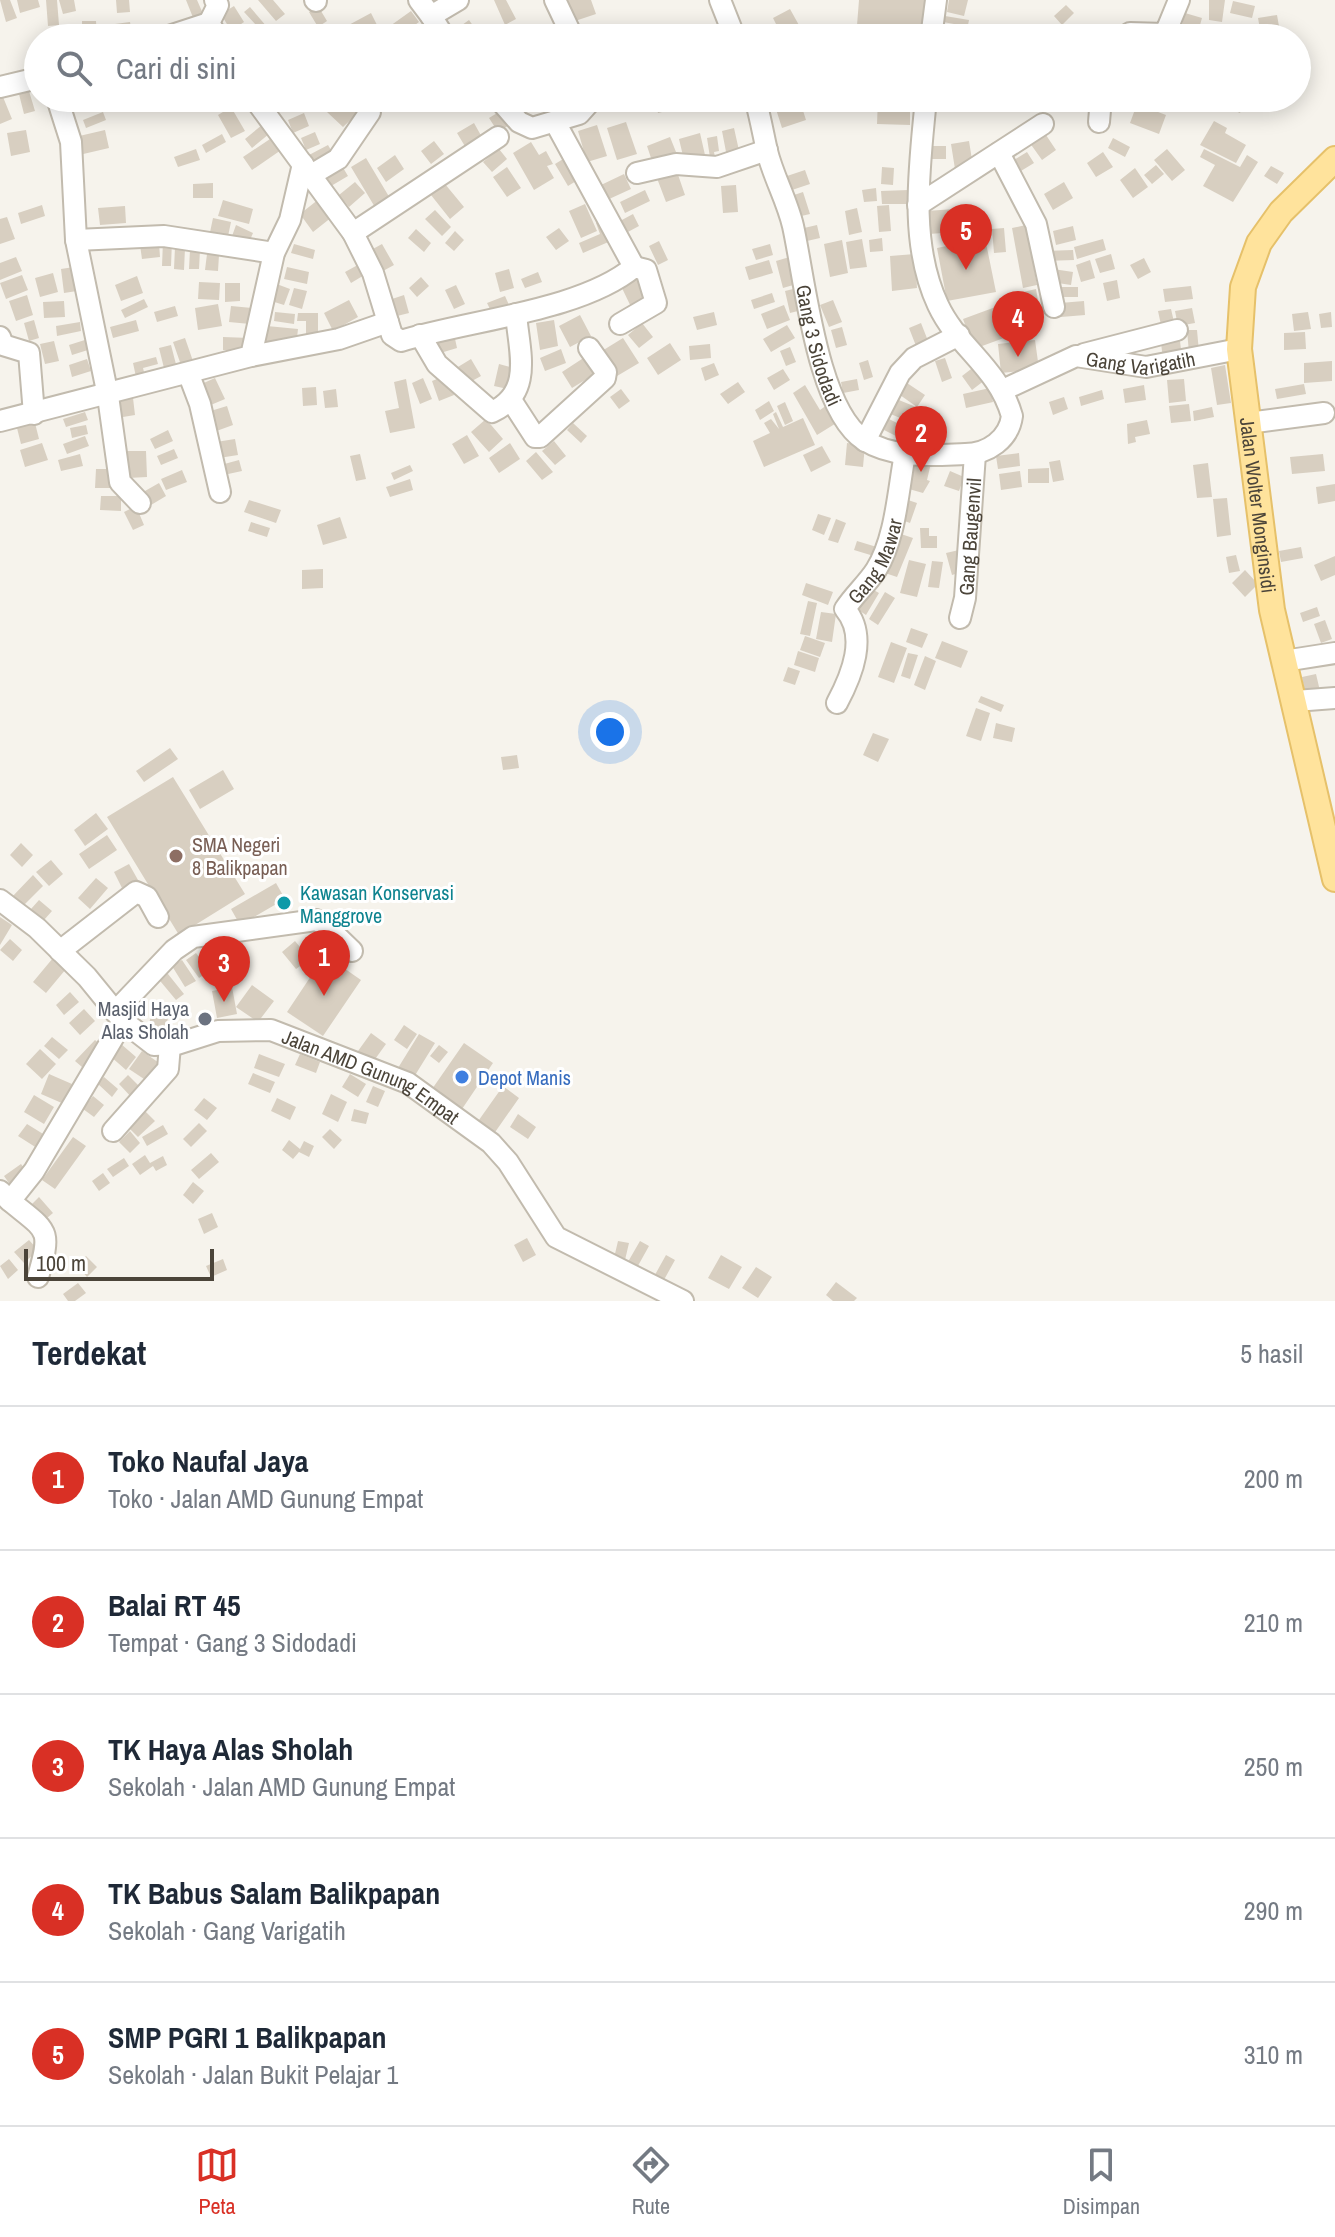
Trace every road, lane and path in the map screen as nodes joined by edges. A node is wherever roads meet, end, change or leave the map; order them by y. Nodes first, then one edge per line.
1 (458, 0) edge
2 (555, 0) edge
3 (720, 0) edge
4 (936, 0) edge
5 (1179, 0) edge
6 (425, 8) edge
7 (218, 13) edge
8 (194, 24) edge
9 (566, 24) edge
10 (729, 24) edge
11 (933, 24) edge
12 (1169, 24) edge
13 (24, 81) edge
14 (0, 87) edge
15 (61, 112) edge
16 (264, 112) edge
17 (370, 112) dead end
18 (511, 112) edge
19 (581, 112) edge
20 (758, 112) edge
21 (925, 112) edge
22 (1100, 112) edge
23 (555, 122) junction
24 (1099, 122) dead end
25 (1043, 124) dead end
26 (498, 137) dead end
27 (767, 150) junction
28 (999, 153) junction
29 (1335, 159) edge
30 (307, 169) junction
31 (637, 173) dead end
32 (918, 205) junction
33 (353, 233) junction
34 (76, 240) junction
35 (274, 253) junction
36 (634, 267) junction
37 (1054, 307) dead end
38 (516, 314) junction
39 (388, 322) junction
40 (620, 324) dead end
41 (1177, 330) dead end
42 (420, 335) junction
43 (959, 335) junction
44 (0, 337) edge
45 (589, 348) dead end
46 (1239, 349) junction
47 (251, 356) junction
48 (1076, 356) junction
49 (189, 375) junction
50 (1003, 390) junction
51 (108, 396) junction
52 (511, 400) junction
53 (1324, 413) dead end
54 (34, 414) junction
55 (0, 421) edge
56 (1248, 423) junction
57 (865, 441) junction
58 (905, 454) junction
59 (975, 454) junction
60 (220, 492) dead end
61 (140, 503) dead end
62 (960, 618) dead end
63 (1335, 653) edge
64 (1284, 661) junction
65 (1335, 698) edge
66 (1295, 701) junction
67 (837, 703) dead end
68 (1335, 879) edge
69 (0, 900) edge
70 (158, 917) dead end
71 (60, 951) junction
72 (352, 951) dead end
73 (119, 1016) junction
74 (170, 1045) junction
75 (113, 1131) dead end
76 (5, 1196) edge
77 (38, 1277) dead end
78 (674, 1299) edge

1 - 6 street
2 - 9 street
3 - 10 street
4 - 11 street
5 - 12 street
7 - 8 street
13 - 14 street
15 - 34 street
16 - 30 street
17 - 30 street
18 - 23 street
19 - 23 street
20 - 27 street, Gang 3 Sidodadi
21 - 32 street
22 - 24 street
23 - 36 street
25 - 28 street
26 - 33 street
27 - 31 street
27 - 57 street, Gang 3 Sidodadi
28 - 32 street
28 - 37 street
29 - 46 main road, Jalan Wolter Monginsidi
30 - 33 street
30 - 35 street
32 - 43 street
33 - 39 street
34 - 35 street
34 - 51 street
35 - 47 street
36 - 38 street
36 - 40 street
38 - 42 street
38 - 52 street
39 - 42 street
39 - 47 street
41 - 48 street
42 - 52 street
43 - 50 street
43 - 57 street
44 - 54 street
45 - 52 street
46 - 48 street, Gang Varigatih
46 - 56 main road, Jalan Wolter Monginsidi
47 - 49 street
48 - 50 street, Gang Varigatih
49 - 51 street
49 - 60 street
50 - 59 street
51 - 54 street
51 - 61 street
53 - 56 street
54 - 55 street
56 - 64 main road, Jalan Wolter Monginsidi
57 - 58 street, Gang 3 Sidodadi
58 - 59 street, Gang 3 Sidodadi
58 - 67 street, Gang Mawar
59 - 62 street, Gang Baugenvil
63 - 64 street
64 - 66 main road, Jalan Wolter Monginsidi
65 - 66 street
66 - 68 main road, Jalan Wolter Monginsidi
69 - 71 street
70 - 71 street
71 - 73 street
72 - 73 street
73 - 74 street
73 - 76 street
74 - 75 street
74 - 78 street, Jalan AMD Gunung Empat
76 - 77 street

